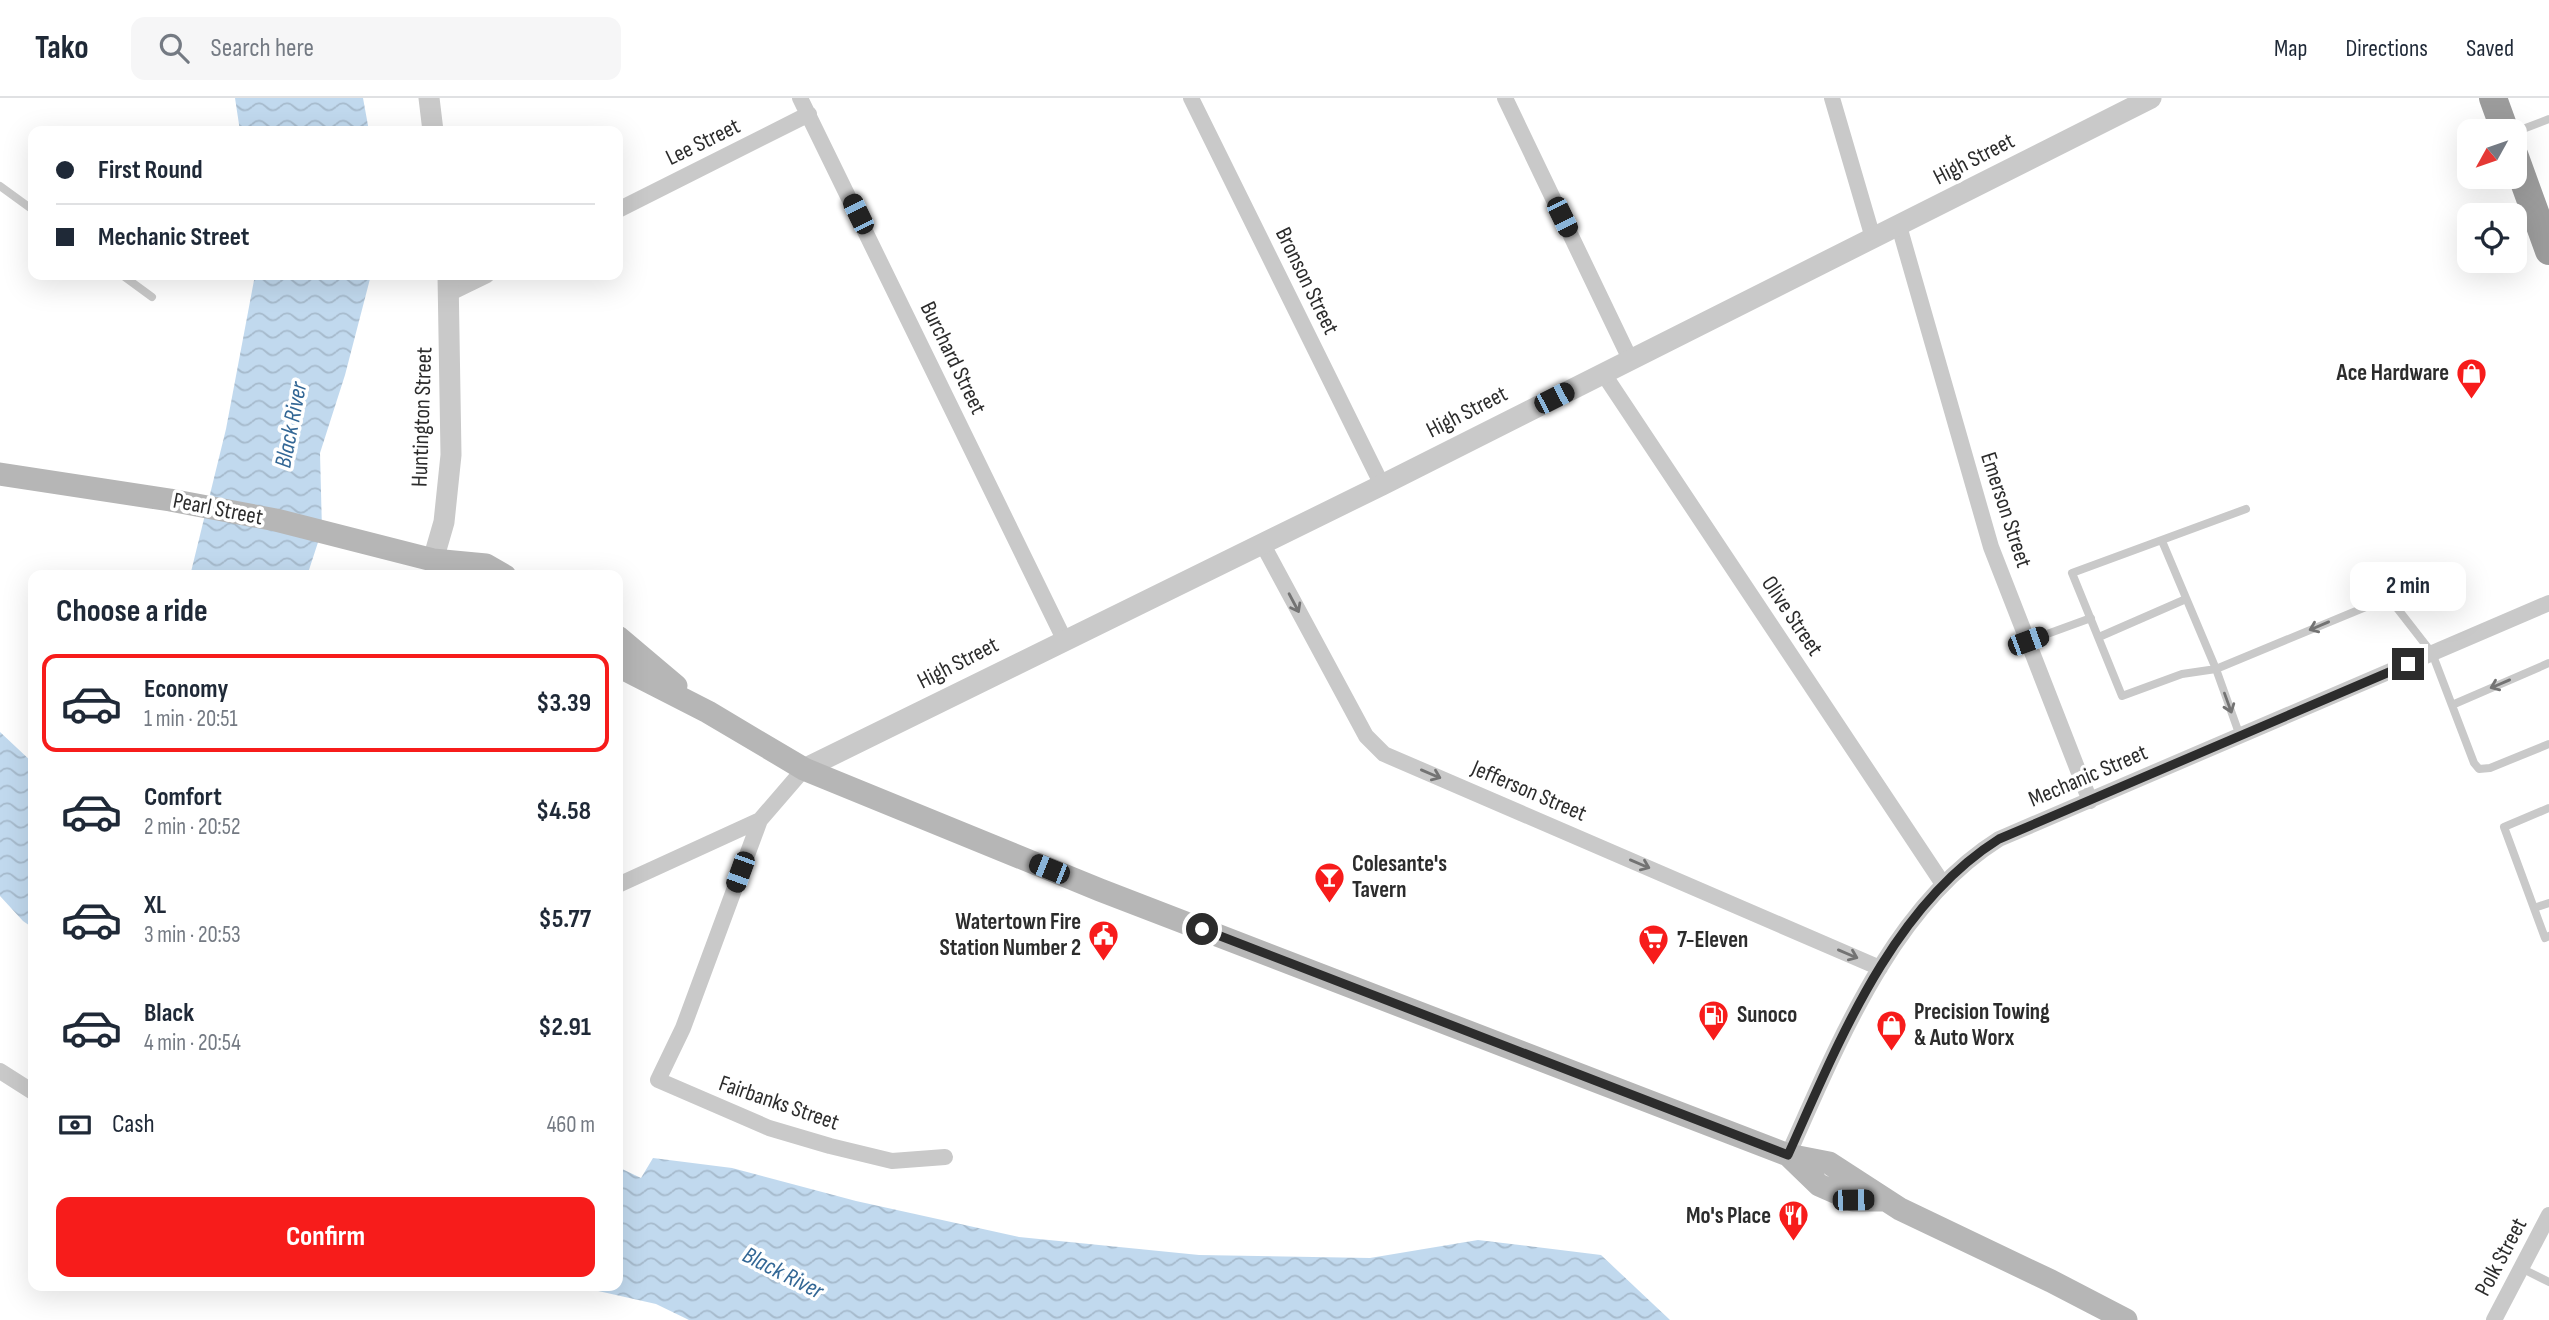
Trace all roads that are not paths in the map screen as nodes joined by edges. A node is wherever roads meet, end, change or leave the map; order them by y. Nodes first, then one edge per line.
1 (429, 98) edge
2 (800, 98) edge
3 (1191, 98) edge
4 (1505, 98) edge
5 (1832, 98) edge
6 (2151, 98) edge
7 (2493, 98) edge
8 (809, 114) junction
9 (2501, 119) edge
10 (2549, 119) edge
11 (432, 126) edge
12 (2527, 127) edge
13 (0, 186) edge
14 (2527, 189) edge
15 (28, 206) edge
16 (623, 207) edge
17 (1899, 226) junction
18 (1873, 238) junction
19 (2549, 251) edge
20 (129, 280) edge
21 (449, 284) edge
22 (152, 296) dead end
23 (1630, 359) junction
24 (1603, 373) junction
25 (0, 474) edge
26 (1382, 485) junction
27 (2246, 509) dead end
28 (2162, 541) junction
29 (1262, 543) junction
30 (431, 568) edge
31 (495, 570) edge
32 (2186, 599) junction
33 (2549, 603) edge
34 (2091, 618) junction
35 (2099, 638) junction
36 (1064, 639) junction
37 (623, 641) edge
38 (2028, 641) junction
39 (2432, 653) junction
40 (2549, 663) edge
41 (623, 669) edge
42 (2216, 669) junction
43 (2452, 705) junction
44 (708, 712) junction
45 (2240, 736) junction
46 (2549, 744) edge
47 (804, 769) junction
48 (2090, 800) junction
49 (2549, 808) edge
50 (760, 820) junction
51 (623, 883) edge
52 (1942, 884) junction
53 (2549, 903) edge
54 (2534, 908) junction
55 (2549, 936) edge
56 (1880, 968) junction
57 (0, 1071) edge
58 (28, 1089) edge
59 (1788, 1155) junction
60 (945, 1157) dead end
61 (2549, 1214) edge
62 (2521, 1268) junction
63 (2549, 1282) edge
64 (2126, 1320) edge
65 (2494, 1320) edge

1 - 11 street
2 - 8 street, Burchard Street
3 - 26 street, Bronson Street
4 - 23 street
5 - 18 street
6 - 17 street, High Street
7 - 9 highway
8 - 16 street, Lee Street
8 - 36 street, Burchard Street
10 - 12 lane
13 - 15 lane
14 - 19 highway
17 - 18 street, High Street
17 - 38 street, Emerson Street
18 - 23 street, High Street
20 - 22 lane
21 - 30 street, Huntington Street
23 - 24 street, High Street
24 - 26 street, High Street
24 - 52 street, Olive Street
25 - 30 main road, Pearl Street
26 - 29 street, High Street
27 - 28 lane
28 - 32 lane
28 - 34 lane
29 - 36 street, High Street
29 -> 56 street, Jefferson Street
30 - 31 main road
32 - 35 lane
32 - 42 lane
33 - 39 street, Mechanic Street
34 - 35 lane
34 - 38 lane
35 - 42 lane
36 - 47 street, High Street
37 - 44 main road
38 - 48 street, Emerson Street
39 -> 42 lane
39 - 43 lane
39 - 45 street, Mechanic Street
40 -> 43 lane
41 - 44 main road
42 -> 45 lane
43 - 46 lane
44 - 47 main road
45 - 48 street, Mechanic Street
47 - 50 street
47 - 59 main road
48 - 52 street, Mechanic Street
49 - 54 lane
50 - 51 street
50 - 60 street, Fairbanks Street
52 - 56 street, Mechanic Street
53 - 54 lane
54 - 55 lane
56 - 59 street, Mechanic Street
57 - 58 street
59 - 64 main road
61 - 62 street, Polk Street
62 - 63 lane
62 - 65 street, Polk Street

